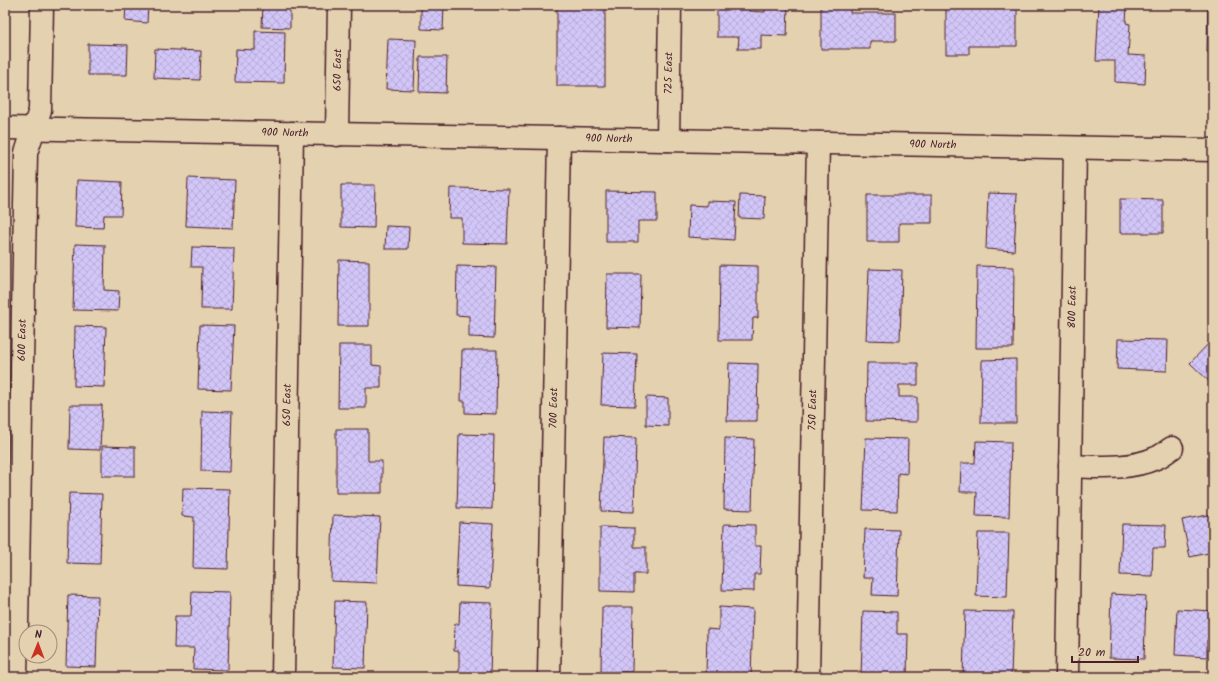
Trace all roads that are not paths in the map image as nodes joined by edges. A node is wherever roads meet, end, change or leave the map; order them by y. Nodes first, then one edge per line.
1 (42, 5) edge
2 (339, 5) edge
3 (670, 5) edge
4 (5, 128) edge
5 (34, 129) junction
6 (292, 133) junction
7 (337, 135) junction
8 (559, 138) junction
9 (668, 140) junction
10 (818, 143) junction
11 (1076, 148) junction
12 (1213, 150) edge
13 (1172, 448) dead end
14 (1070, 466) junction
15 (12, 577) edge
16 (16, 677) edge
17 (283, 677) edge
18 (549, 677) edge
19 (808, 677) edge
20 (1066, 677) edge

1 - 5 street, 600 East
2 - 7 street, 650 East
3 - 9 street, 725 East
4 - 5 street, 900 North
5 - 6 street, 900 North
5 - 15 street, 600 East
6 - 7 street, 900 North
6 - 17 street, 650 East
7 - 8 street, 900 North
8 - 9 street, 900 North
8 - 18 street, 700 East
9 - 10 street, 900 North
10 - 11 street, 900 North
10 - 19 street, 750 East
11 - 12 street, 900 North
11 - 14 street, 800 East
13 - 14 street
14 - 20 street, 800 East
15 - 16 street, 600 East

